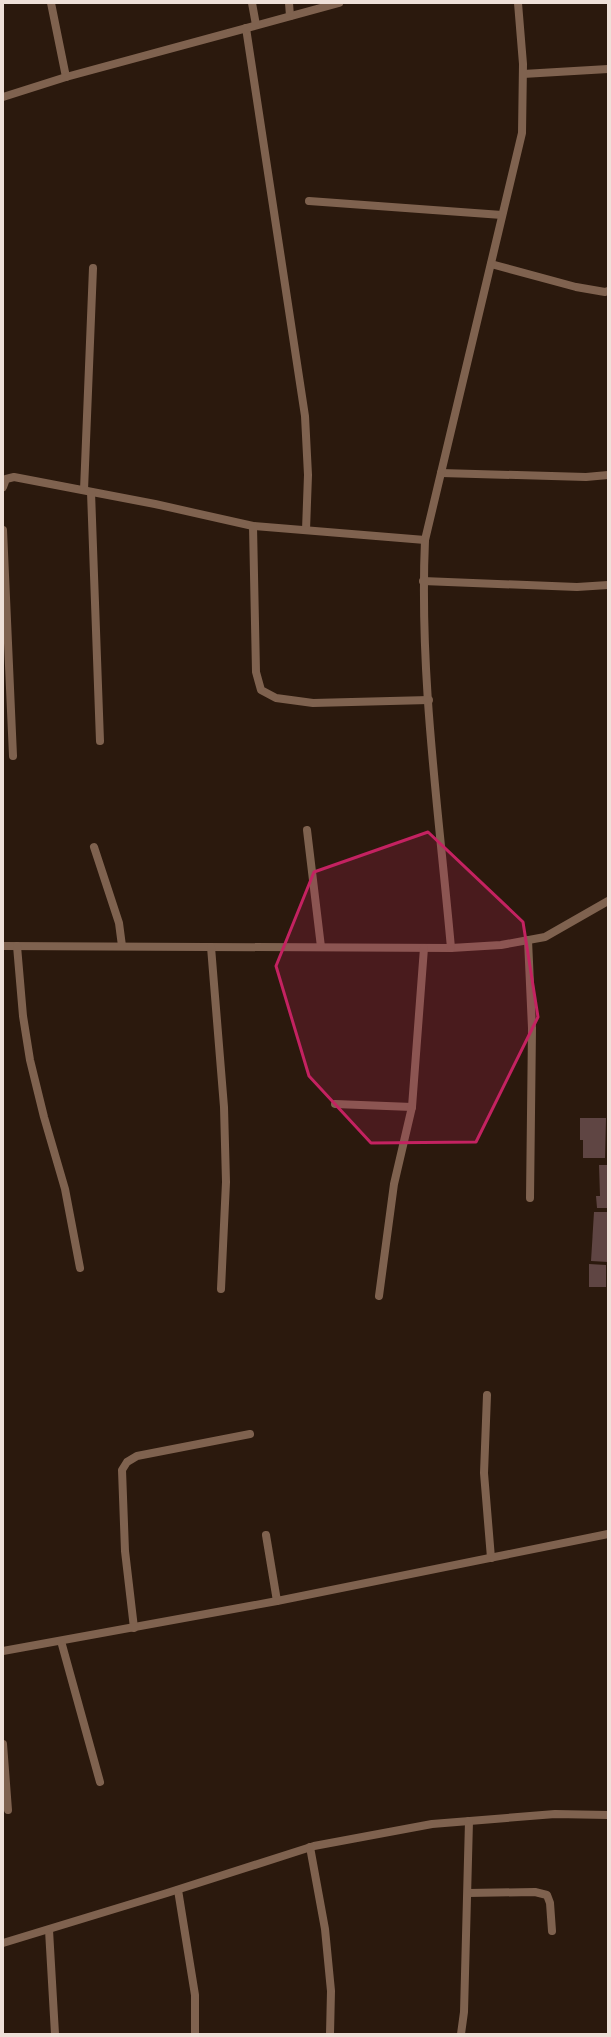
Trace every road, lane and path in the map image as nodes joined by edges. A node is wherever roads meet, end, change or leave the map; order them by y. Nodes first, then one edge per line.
1 (51, 3) edge
2 (252, 3) edge
3 (289, 3) edge
4 (339, 3) edge
5 (518, 3) edge
6 (290, 16) junction
7 (256, 26) junction
8 (246, 28) junction
9 (608, 69) edge
10 (523, 74) junction
11 (66, 77) junction
12 (3, 96) edge
13 (309, 201) dead end
14 (502, 215) junction
15 (491, 264) junction
16 (93, 268) dead end
17 (608, 291) edge
18 (441, 473) junction
19 (608, 476) edge
20 (3, 488) edge
21 (88, 491) junction
22 (253, 526) junction
23 (3, 530) edge
24 (306, 530) junction
25 (3, 535) edge
26 (425, 540) junction
27 (423, 581) junction
28 (608, 585) edge
29 (428, 700) junction
30 (100, 741) dead end
31 (13, 756) dead end
32 (307, 830) dead end
33 (94, 847) dead end
34 (608, 901) edge
35 (528, 940) junction
36 (3, 946) edge
37 (17, 946) junction
38 (122, 946) junction
39 (211, 947) junction
40 (321, 947) junction
41 (424, 948) junction
42 (451, 948) junction
43 (335, 1104) dead end
44 (412, 1107) junction
45 (530, 1198) dead end
46 (80, 1268) dead end
47 (221, 1289) dead end
48 (379, 1296) dead end
49 (487, 1395) dead end
50 (250, 1434) dead end
51 (608, 1534) edge
52 (266, 1535) dead end
53 (491, 1558) junction
54 (277, 1602) junction
55 (134, 1628) junction
56 (61, 1641) junction
57 (3, 1651) edge
58 (3, 1744) edge
59 (100, 1782) dead end
60 (8, 1810) dead end
61 (608, 1815) edge
62 (469, 1821) junction
63 (310, 1847) junction
64 (178, 1890) junction
65 (468, 1894) junction
66 (49, 1930) junction
67 (552, 1931) dead end
68 (3, 1943) edge
69 (55, 2034) edge
70 (195, 2034) edge
71 (330, 2034) edge
72 (461, 2034) edge

1 - 11 street
2 - 7 street
3 - 6 street
4 - 6 street
5 - 10 street
6 - 7 street
7 - 8 street
8 - 11 street
8 - 24 street
9 - 10 street
10 - 14 street
11 - 12 street
13 - 14 street
14 - 15 street
15 - 17 street
15 - 18 street
16 - 21 street
18 - 19 street
18 - 26 street
20 - 21 street
21 - 22 street
21 - 30 street
22 - 24 street
22 - 29 street
23 - 25 street
24 - 26 street
25 - 31 street
26 - 27 street
27 - 28 street
27 - 29 street
29 - 42 street
32 - 40 street
33 - 38 street
34 - 35 street
35 - 42 street
35 - 45 street
36 - 37 street
37 - 38 street
37 - 46 street
38 - 39 street
39 - 40 street
39 - 47 street
40 - 41 street
41 - 42 street
41 - 44 street
43 - 44 street
44 - 48 street
49 - 53 street
50 - 55 street
51 - 53 street
52 - 54 street
53 - 54 street
54 - 55 street
55 - 56 street
56 - 57 street
56 - 59 street
58 - 60 street
61 - 62 street
62 - 63 street
62 - 65 street
63 - 64 street
63 - 71 street
64 - 66 street
64 - 70 street
65 - 67 street
65 - 72 street
66 - 68 street
66 - 69 street

